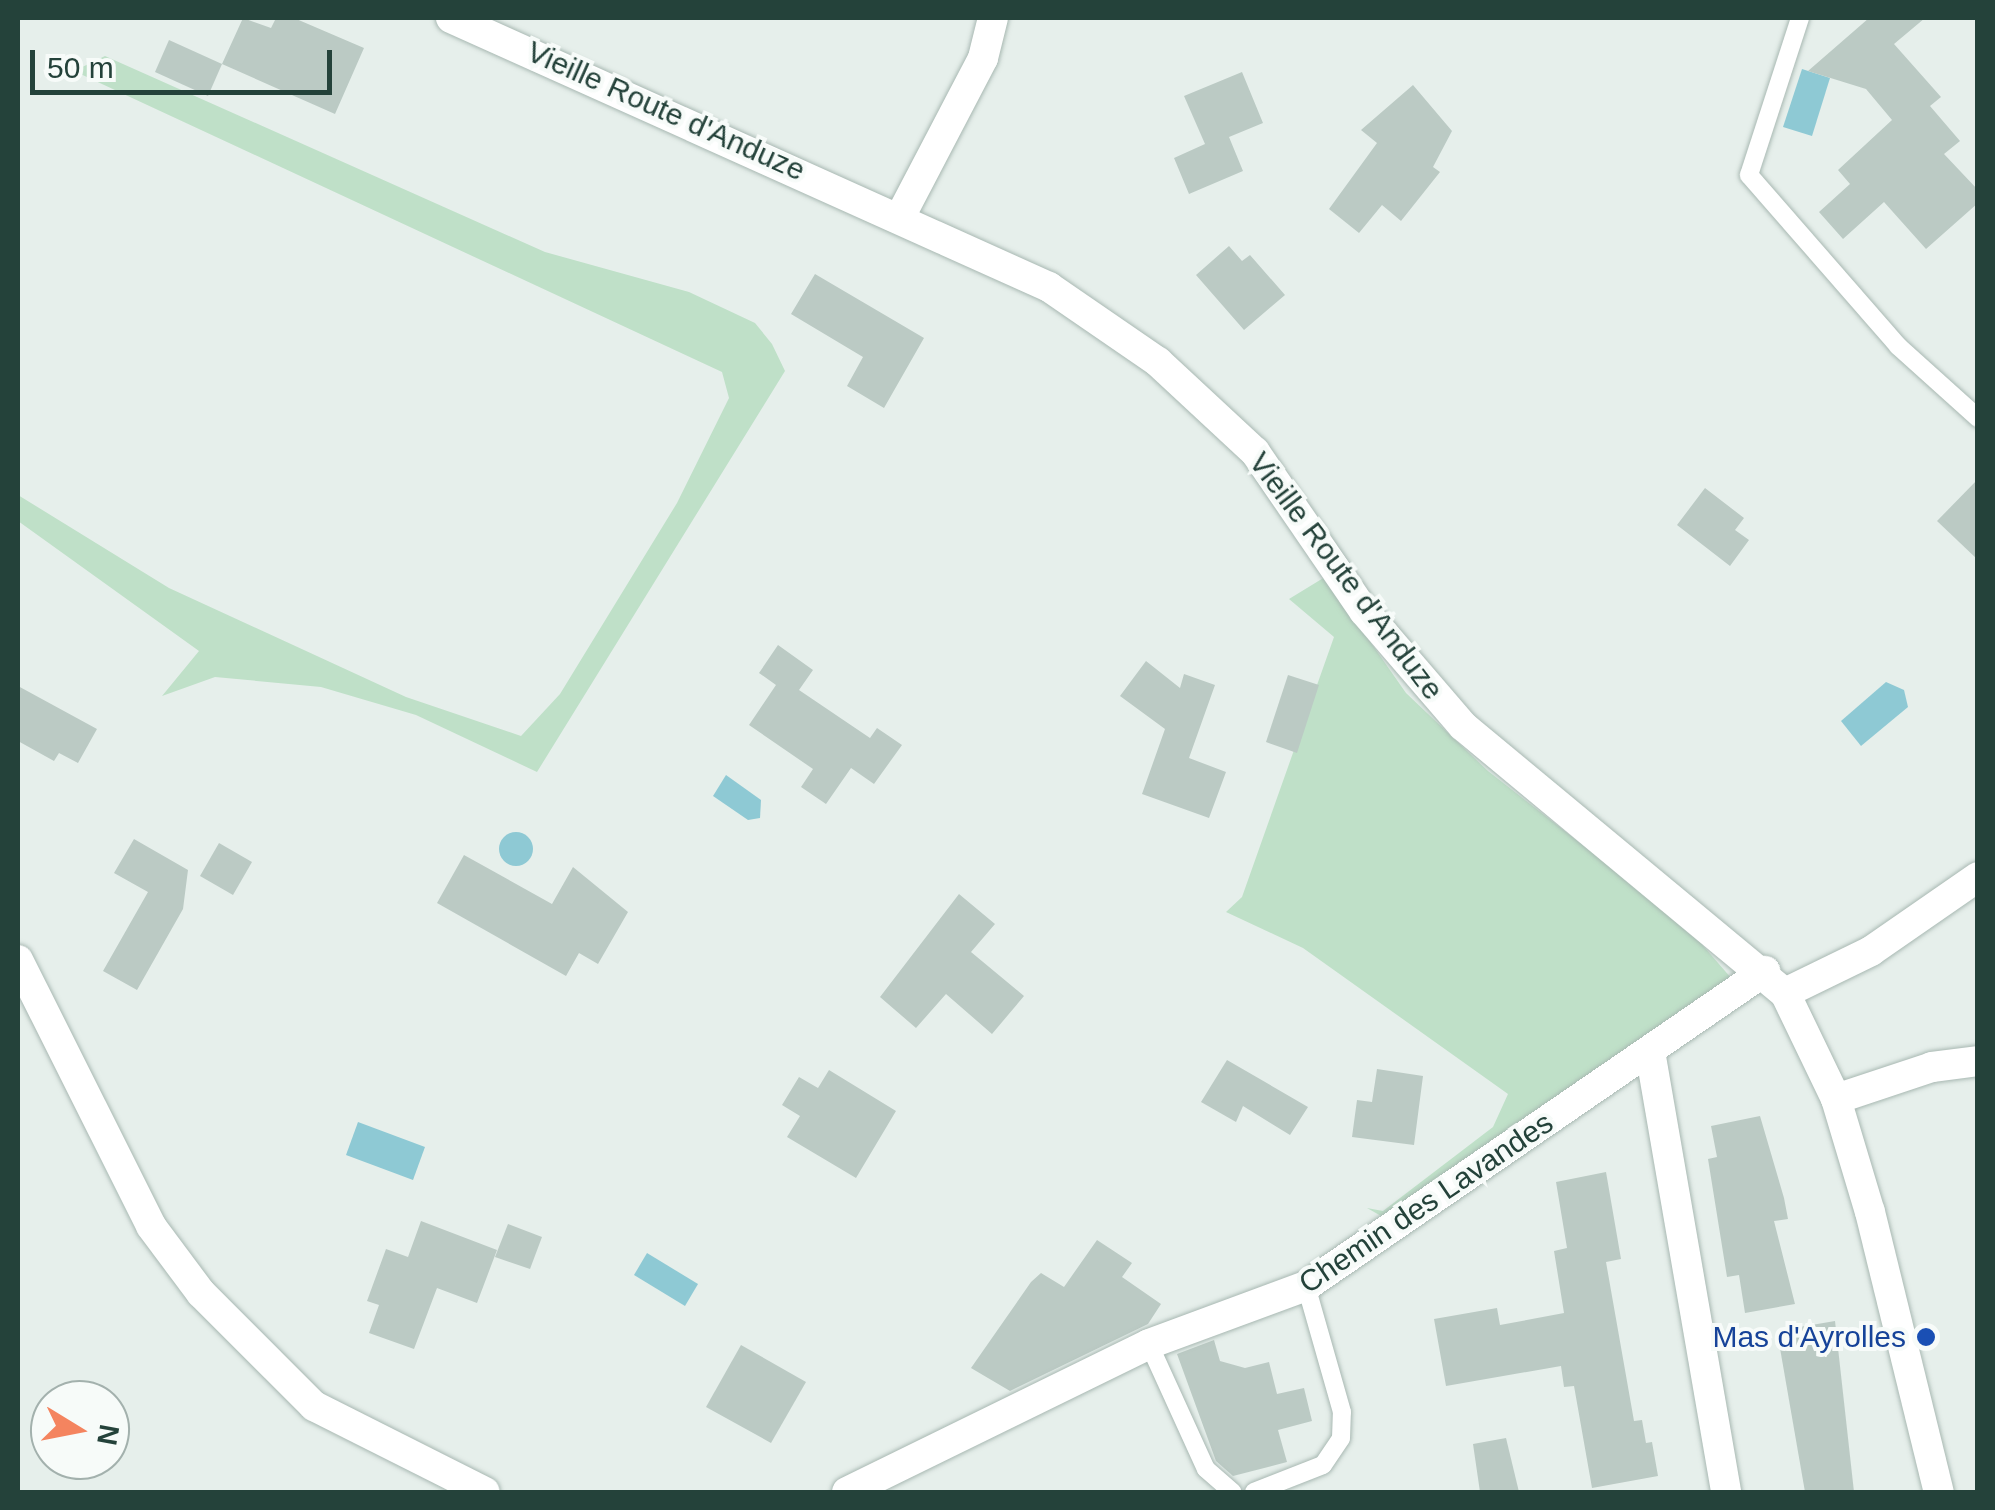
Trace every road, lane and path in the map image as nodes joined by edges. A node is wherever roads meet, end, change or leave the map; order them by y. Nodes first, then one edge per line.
1 (451, 18) edge
2 (993, 18) edge
3 (1800, 18) edge
4 (900, 217) junction
5 (1978, 418) edge
6 (1978, 877) edge
7 (18, 960) edge
8 (1775, 982) junction
9 (1650, 1051) junction
10 (1978, 1061) edge
11 (1836, 1099) junction
12 (1306, 1286) junction
13 (1150, 1344) junction
14 (486, 1492) edge
15 (847, 1492) edge
16 (1232, 1492) edge
17 (1254, 1492) edge
18 (1726, 1492) edge
19 (1938, 1492) edge

1 - 4 street, Vieille Route d'Anduze
2 - 4 street
3 - 5 lane
4 - 8 street, Vieille Route d'Anduze
6 - 8 street, Chemin des Lavandes
7 - 14 street
8 - 9 street, Chemin des Lavandes
8 - 11 street, Vieille Route d'Anduze
9 - 12 street, Chemin des Lavandes
9 - 18 street
10 - 11 street
11 - 19 street, Vieille Route d'Anduze
12 - 13 street, Chemin des Lavandes
12 - 17 lane
13 - 15 street, Chemin des Lavandes
13 - 16 lane

